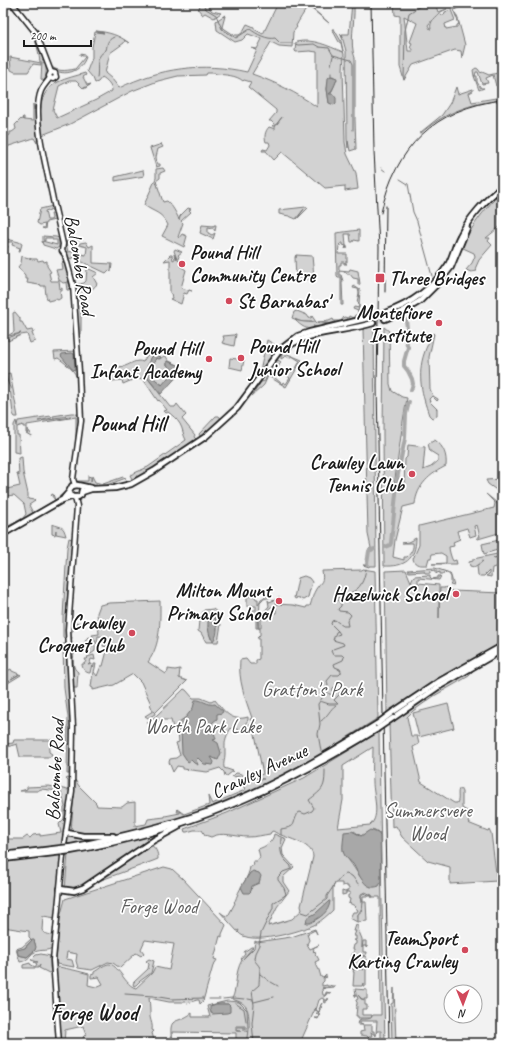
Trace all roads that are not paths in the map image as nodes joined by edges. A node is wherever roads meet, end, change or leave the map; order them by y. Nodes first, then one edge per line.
1 (12, 3) edge
2 (51, 72) junction
3 (50, 78) junction
4 (502, 187) edge
5 (476, 213) junction
6 (385, 313) tunnel mouth
7 (372, 317) tunnel mouth
8 (385, 319) tunnel mouth
9 (373, 323) tunnel mouth
10 (277, 354) junction
11 (73, 487) junction
12 (97, 489) junction
13 (82, 494) junction
14 (73, 497) junction
15 (62, 500) junction
16 (77, 506) junction
17 (3, 534) edge
18 (502, 646) edge
19 (502, 650) edge
20 (393, 715) junction
21 (377, 726) junction
22 (194, 820) junction
23 (67, 833) junction
24 (137, 833) junction
25 (70, 849) junction
26 (62, 850) junction
27 (3, 855) edge
28 (3, 859) edge
29 (60, 889) junction
30 (58, 1043) edge

1 - 2 main road
2 - 3 main road, Balcombe Road
2 - 3 main road
3 - 11 main road, Balcombe Road
4 - 5 main road
5 - 6 main road
5 - 8 main road
7 - 10 main road
9 - 10 main road
10 - 12 main road
11 - 12 main road
11 - 13 main road
11 - 14 main road
11 - 15 main road
12 - 13 main road
13 - 14 main road
13 - 16 main road
14 - 15 main road
14 - 16 main road, Balcombe Road
15 - 17 main road
16 - 23 main road, Balcombe Road
18 - 20 main road, Crawley Avenue
19 - 20 main road, Crawley Avenue
20 - 21 main road, Crawley Avenue, bridge
21 - 22 main road, Crawley Avenue
21 - 24 main road, Crawley Avenue
22 - 25 main road, Crawley Avenue
22 - 29 main road
23 - 24 main road
23 - 29 main road, Balcombe Road
24 - 25 main road, Crawley Avenue
25 - 26 main road, Crawley Avenue, bridge
26 - 27 main road, Crawley Avenue
26 - 28 main road, Crawley Avenue
29 - 30 main road, Balcombe Road

